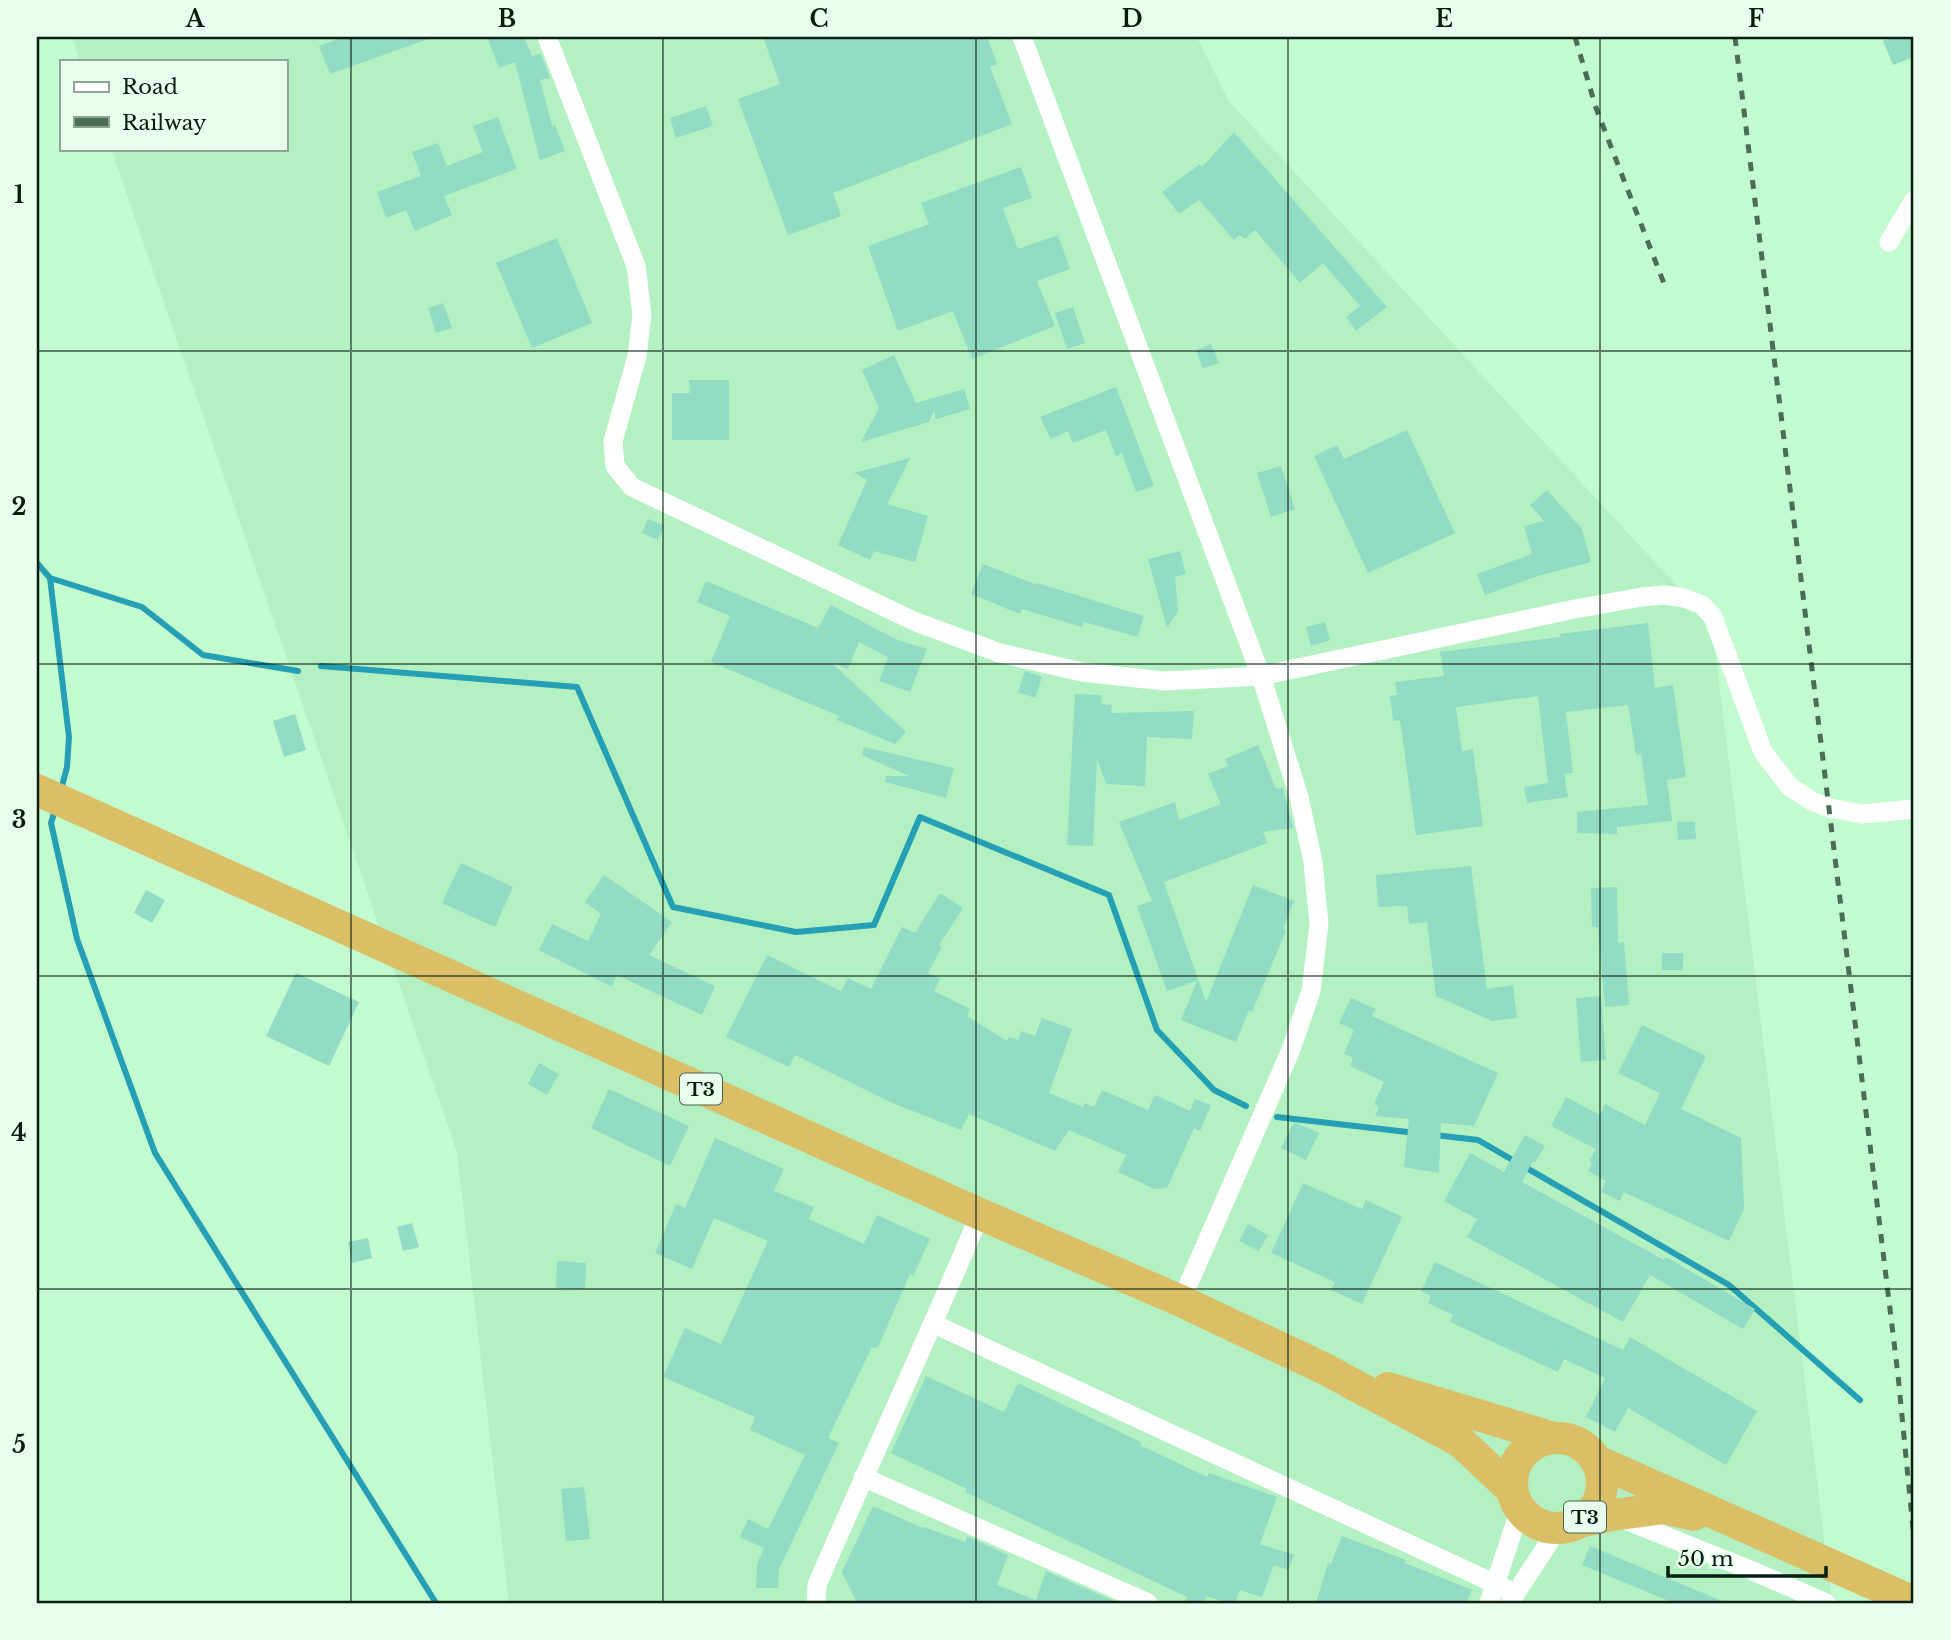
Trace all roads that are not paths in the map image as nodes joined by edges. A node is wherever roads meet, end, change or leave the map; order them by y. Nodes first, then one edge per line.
1 (547, 37) edge
2 (1022, 37) edge
3 (1914, 200) edge
4 (1888, 242) dead end
5 (1261, 676) junction
6 (37, 790) edge
7 (1914, 809) edge
8 (980, 1214) junction
9 (1181, 1301) junction
10 (934, 1324) junction
11 (1323, 1368) junction
12 (1554, 1438) junction
13 (1595, 1460) junction
14 (863, 1478) junction
15 (1516, 1499) junction
16 (1612, 1515) junction
17 (1569, 1524) junction
18 (1747, 1527) junction
19 (1492, 1594) edge
20 (1513, 1598) edge
21 (1914, 1602) edge
22 (816, 1603) edge
23 (1148, 1603) edge
24 (1826, 1603) edge

1 - 5 street
2 - 5 street
3 - 4 street
5 - 7 street
5 - 9 street
6 - 8 highway, T3
8 - 9 highway, T3
8 - 10 street
9 - 11 highway, T3
10 - 14 street
10 - 19 street
11 - 12 highway, T3
11 - 15 highway, T3
12 - 13 highway, T3
12 - 15 highway
13 - 17 highway, T3
13 - 18 highway, T3
14 - 22 street
14 - 23 street
15 - 17 highway, T3
15 - 19 street
16 - 17 highway, T3
16 - 18 highway, T3
16 - 24 street
17 - 20 street
18 - 21 highway, T3
19 - 20 street

